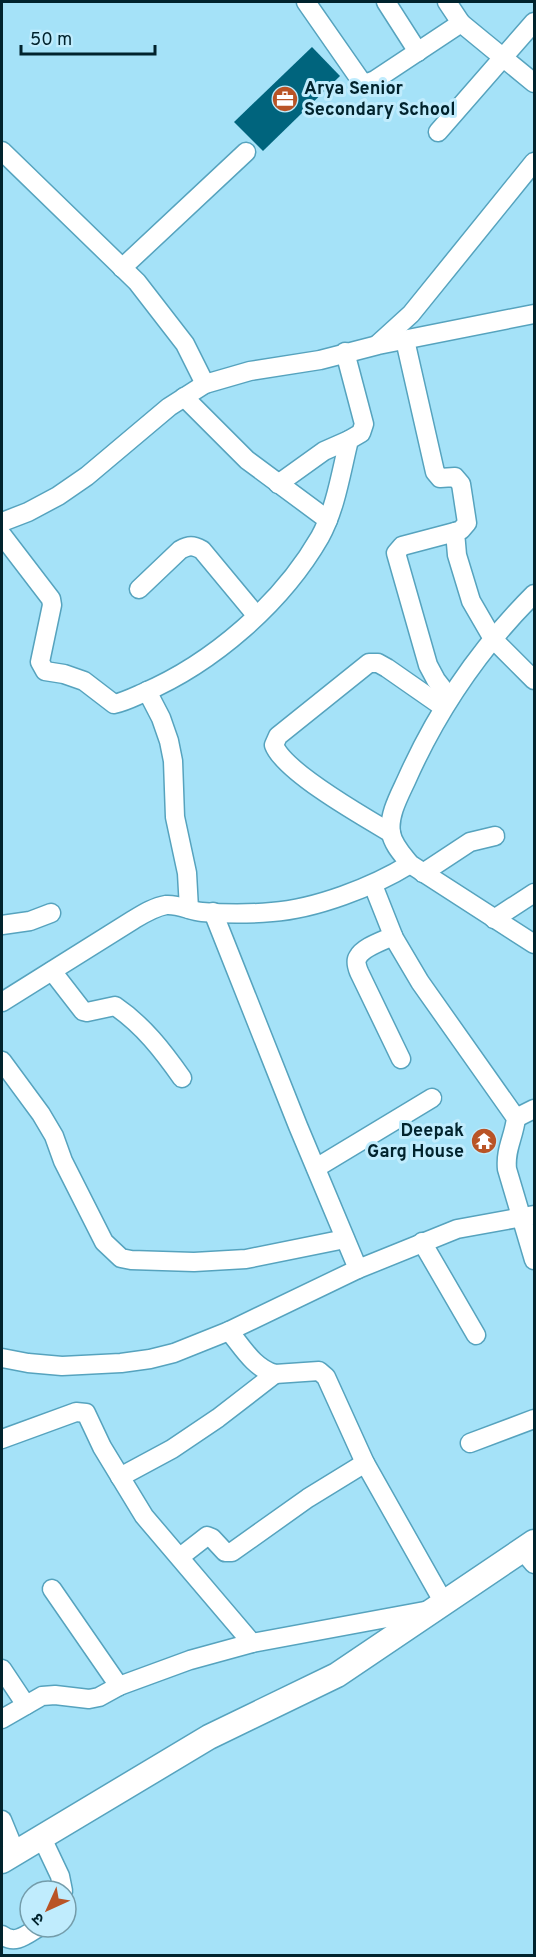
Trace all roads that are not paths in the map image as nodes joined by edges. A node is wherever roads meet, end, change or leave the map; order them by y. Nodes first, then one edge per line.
1 (306, 2) edge
2 (386, 2) edge
3 (447, 2) edge
4 (534, 22) edge
5 (461, 23) junction
6 (418, 52) junction
7 (504, 58) junction
8 (534, 82) edge
9 (438, 132) dead end
10 (2, 151) edge
11 (246, 152) dead end
12 (534, 162) edge
13 (123, 268) junction
14 (534, 314) edge
15 (405, 340) junction
16 (378, 345) junction
17 (345, 352) junction
18 (205, 384) junction
19 (184, 397) junction
20 (348, 440) junction
21 (278, 484) junction
22 (328, 520) junction
23 (2, 522) edge
24 (455, 532) junction
25 (2, 535) edge
26 (139, 590) dead end
27 (534, 594) edge
28 (256, 615) junction
29 (493, 639) junction
30 (534, 680) edge
31 (147, 691) junction
32 (446, 703) junction
33 (391, 832) junction
34 (495, 836) dead end
35 (416, 868) junction
36 (373, 885) junction
37 (534, 893) edge
38 (189, 909) junction
39 (213, 912) junction
40 (51, 913) dead end
41 (494, 919) junction
42 (2, 925) edge
43 (393, 936) junction
44 (534, 944) edge
45 (52, 970) junction
46 (2, 1002) edge
47 (401, 1059) dead end
48 (2, 1061) edge
49 (182, 1078) dead end
50 (432, 1098) dead end
51 (534, 1109) edge
52 (516, 1118) junction
53 (316, 1168) junction
54 (528, 1216) edge
55 (345, 1239) junction
56 (422, 1242) junction
57 (534, 1260) edge
58 (358, 1269) junction
59 (229, 1331) junction
60 (476, 1335) dead end
61 (2, 1358) edge
62 (274, 1374) junction
63 (534, 1419) edge
64 (2, 1439) edge
65 (470, 1443) dead end
66 (364, 1463) junction
67 (120, 1477) junction
68 (531, 1553) edge
69 (180, 1557) junction
70 (52, 1589) dead end
71 (439, 1606) junction
72 (252, 1643) junction
73 (2, 1669) edge
74 (119, 1686) junction
75 (26, 1705) junction
76 (2, 1719) edge
77 (2, 1820) edge
78 (42, 1838) junction
79 (9, 1857) edge
80 (61, 1879) edge
81 (2, 1935) edge
82 (18, 1938) edge

1 - 6 street
2 - 6 street
3 - 5 street
4 - 7 street
5 - 6 street
5 - 7 street
7 - 8 street
7 - 9 street
10 - 13 street
11 - 13 street
12 - 16 street
13 - 18 street
14 - 15 street
15 - 16 street
15 - 24 street
16 - 17 street
17 - 18 street
17 - 20 street
18 - 19 street
19 - 21 street
19 - 23 street
20 - 21 street
20 - 22 street
21 - 22 street
22 - 28 street
24 - 29 street
24 - 32 street
25 - 31 street
26 - 28 street
27 - 29 street
28 - 31 street
29 - 30 street
29 - 32 street
31 - 38 street
32 - 33 street
32 - 33 street
33 - 35 street
34 - 35 street
35 - 36 street
35 - 41 street
36 - 39 street
36 - 43 street
37 - 41 street
38 - 39 street
38 - 45 street
39 - 53 street
40 - 42 street
41 - 44 street
43 - 47 street
43 - 52 street
45 - 46 street
45 - 49 street
48 - 55 street
50 - 53 street
51 - 52 street
52 - 54 street
53 - 55 street
54 - 56 street
54 - 57 street
55 - 58 street
56 - 58 street
56 - 60 street
58 - 59 street
59 - 61 street
59 - 62 street
62 - 66 street
62 - 67 street
63 - 65 street
64 - 67 street
66 - 69 street
66 - 71 street
67 - 69 street
68 - 71 main road
69 - 72 street
70 - 74 street
71 - 72 street
71 - 78 main road
72 - 74 street
73 - 75 street
74 - 75 street
75 - 76 street
77 - 79 street
78 - 79 main road
78 - 80 street
81 - 82 street

